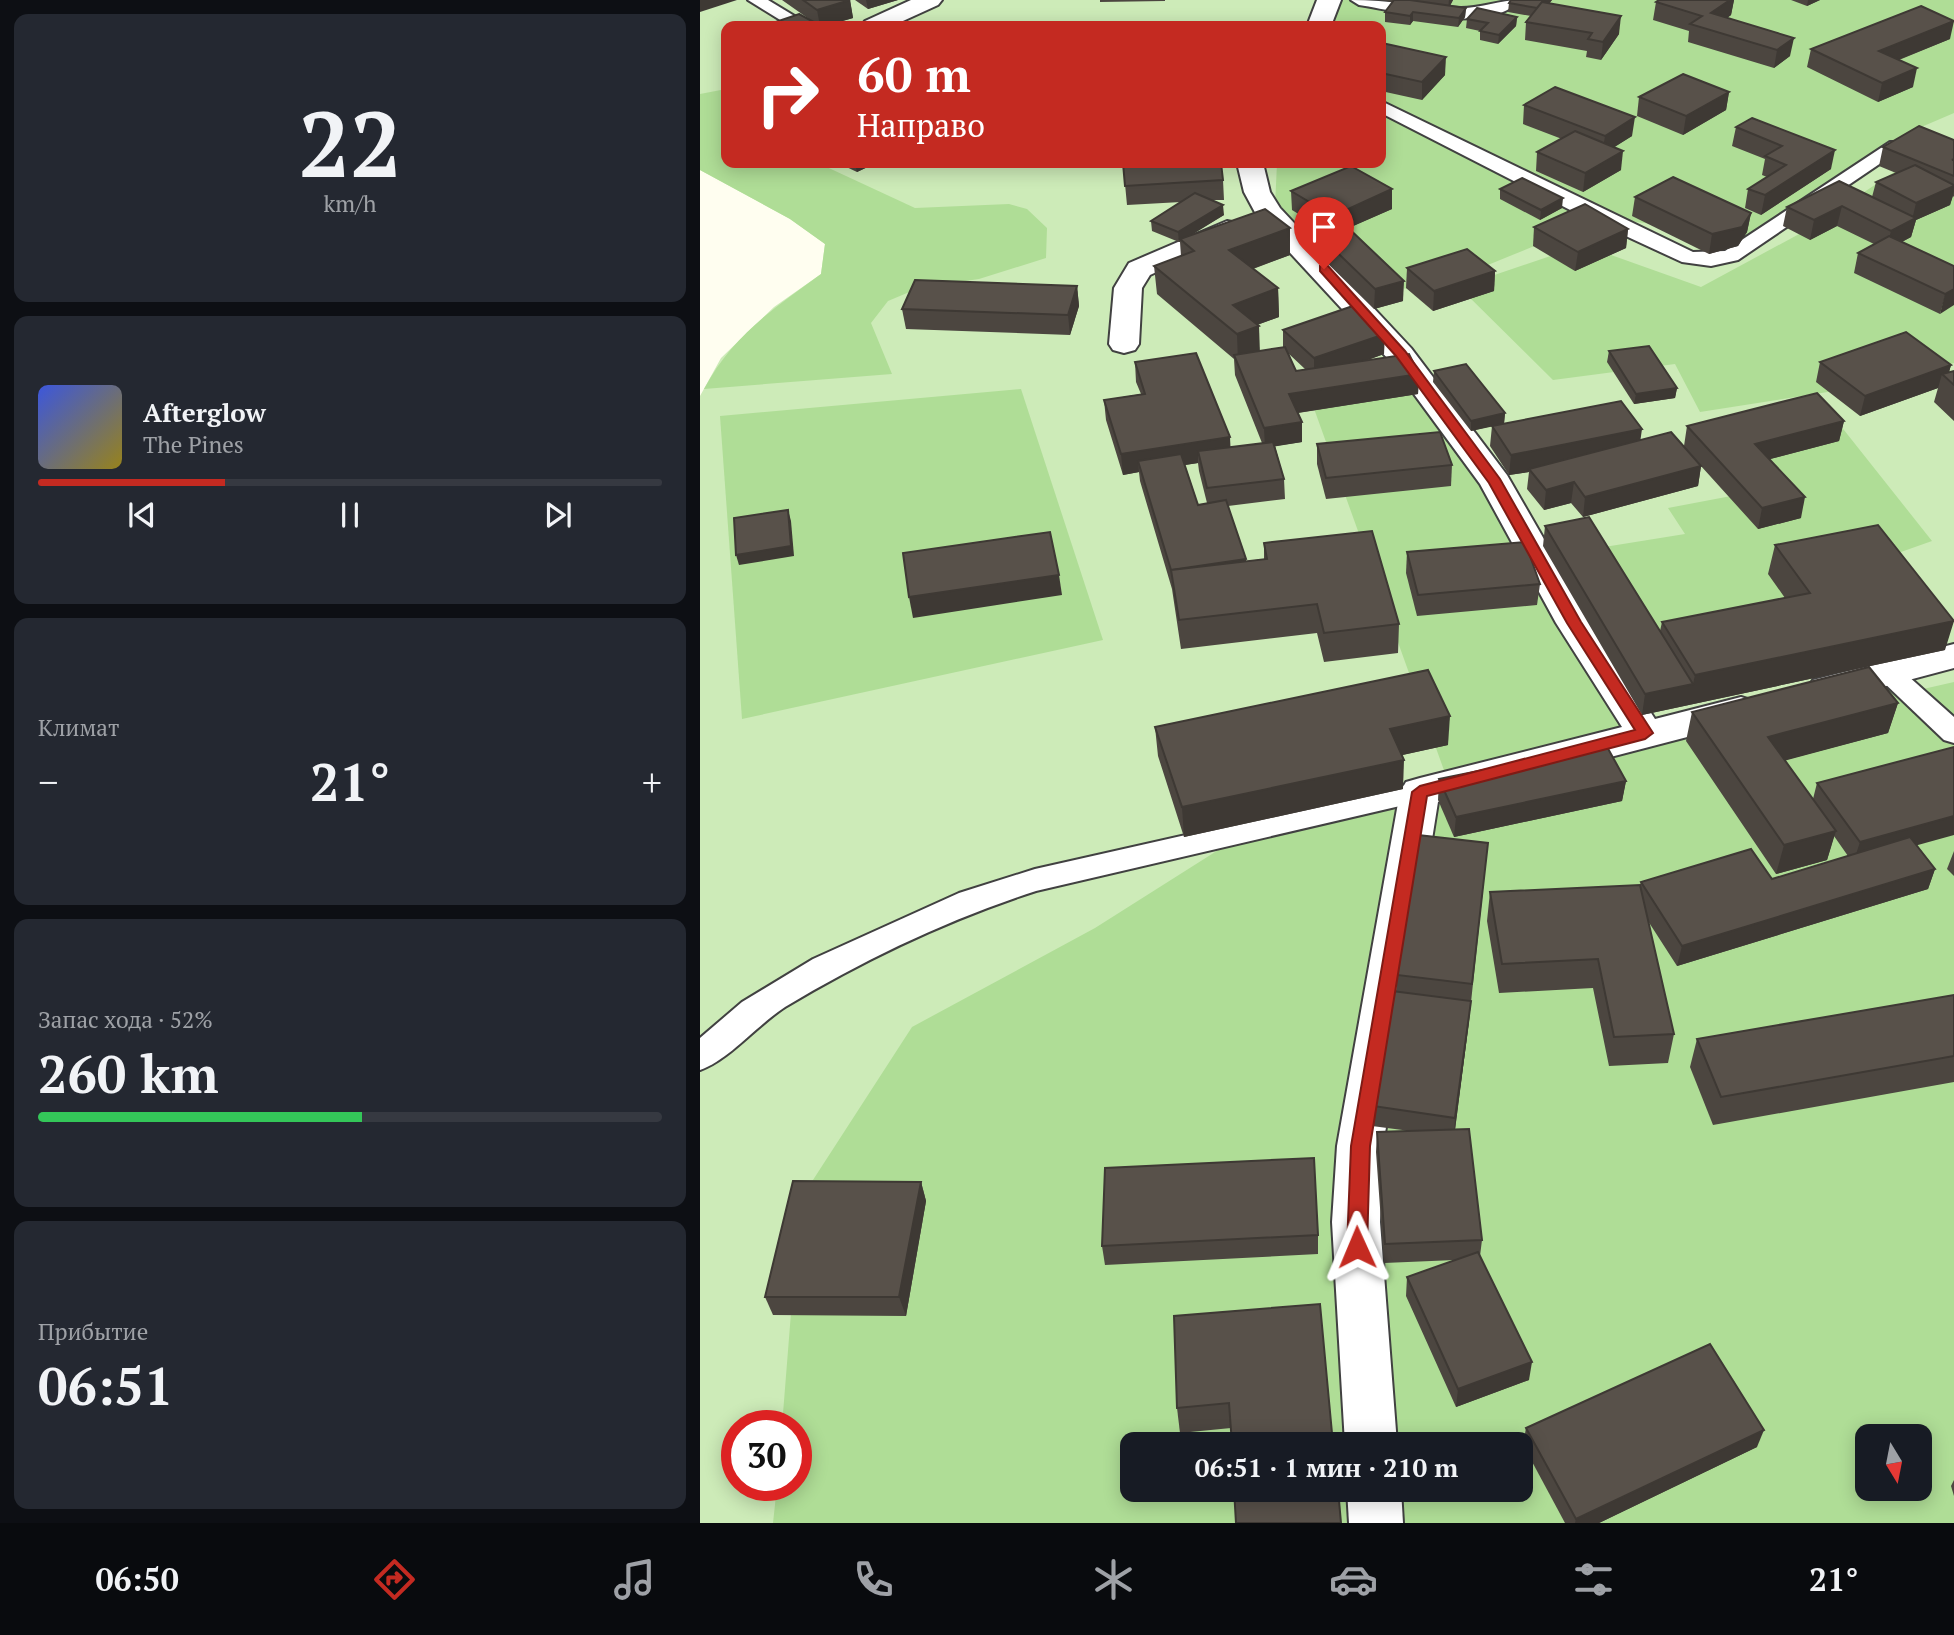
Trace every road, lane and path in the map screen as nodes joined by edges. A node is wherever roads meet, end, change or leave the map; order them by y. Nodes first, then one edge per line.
1 (756, 0) edge
2 (930, 0) edge
3 (1329, 0) edge
4 (1359, 0) edge
5 (1513, 0) edge
6 (793, 21) edge
7 (884, 21) edge
8 (1322, 21) edge
9 (1386, 109) edge
10 (1897, 146) edge
11 (1251, 168) edge
12 (1268, 212) junction
13 (1124, 344) dead end
14 (1954, 656) edge
15 (1889, 673) junction
16 (1645, 733) junction
17 (1954, 733) edge
18 (1420, 792) junction
19 (700, 1057) edge
20 (1370, 1432) edge
21 (1375, 1502) edge
22 (1376, 1523) edge

1 - 6 lane
2 - 7 street
3 - 8 street
4 - 5 lane
9 - 10 lane
11 - 12 street
12 - 13 street
12 - 16 street
14 - 15 street
15 - 16 street
15 - 17 lane
16 - 18 street
18 - 19 lane
18 - 20 street
21 - 22 street

